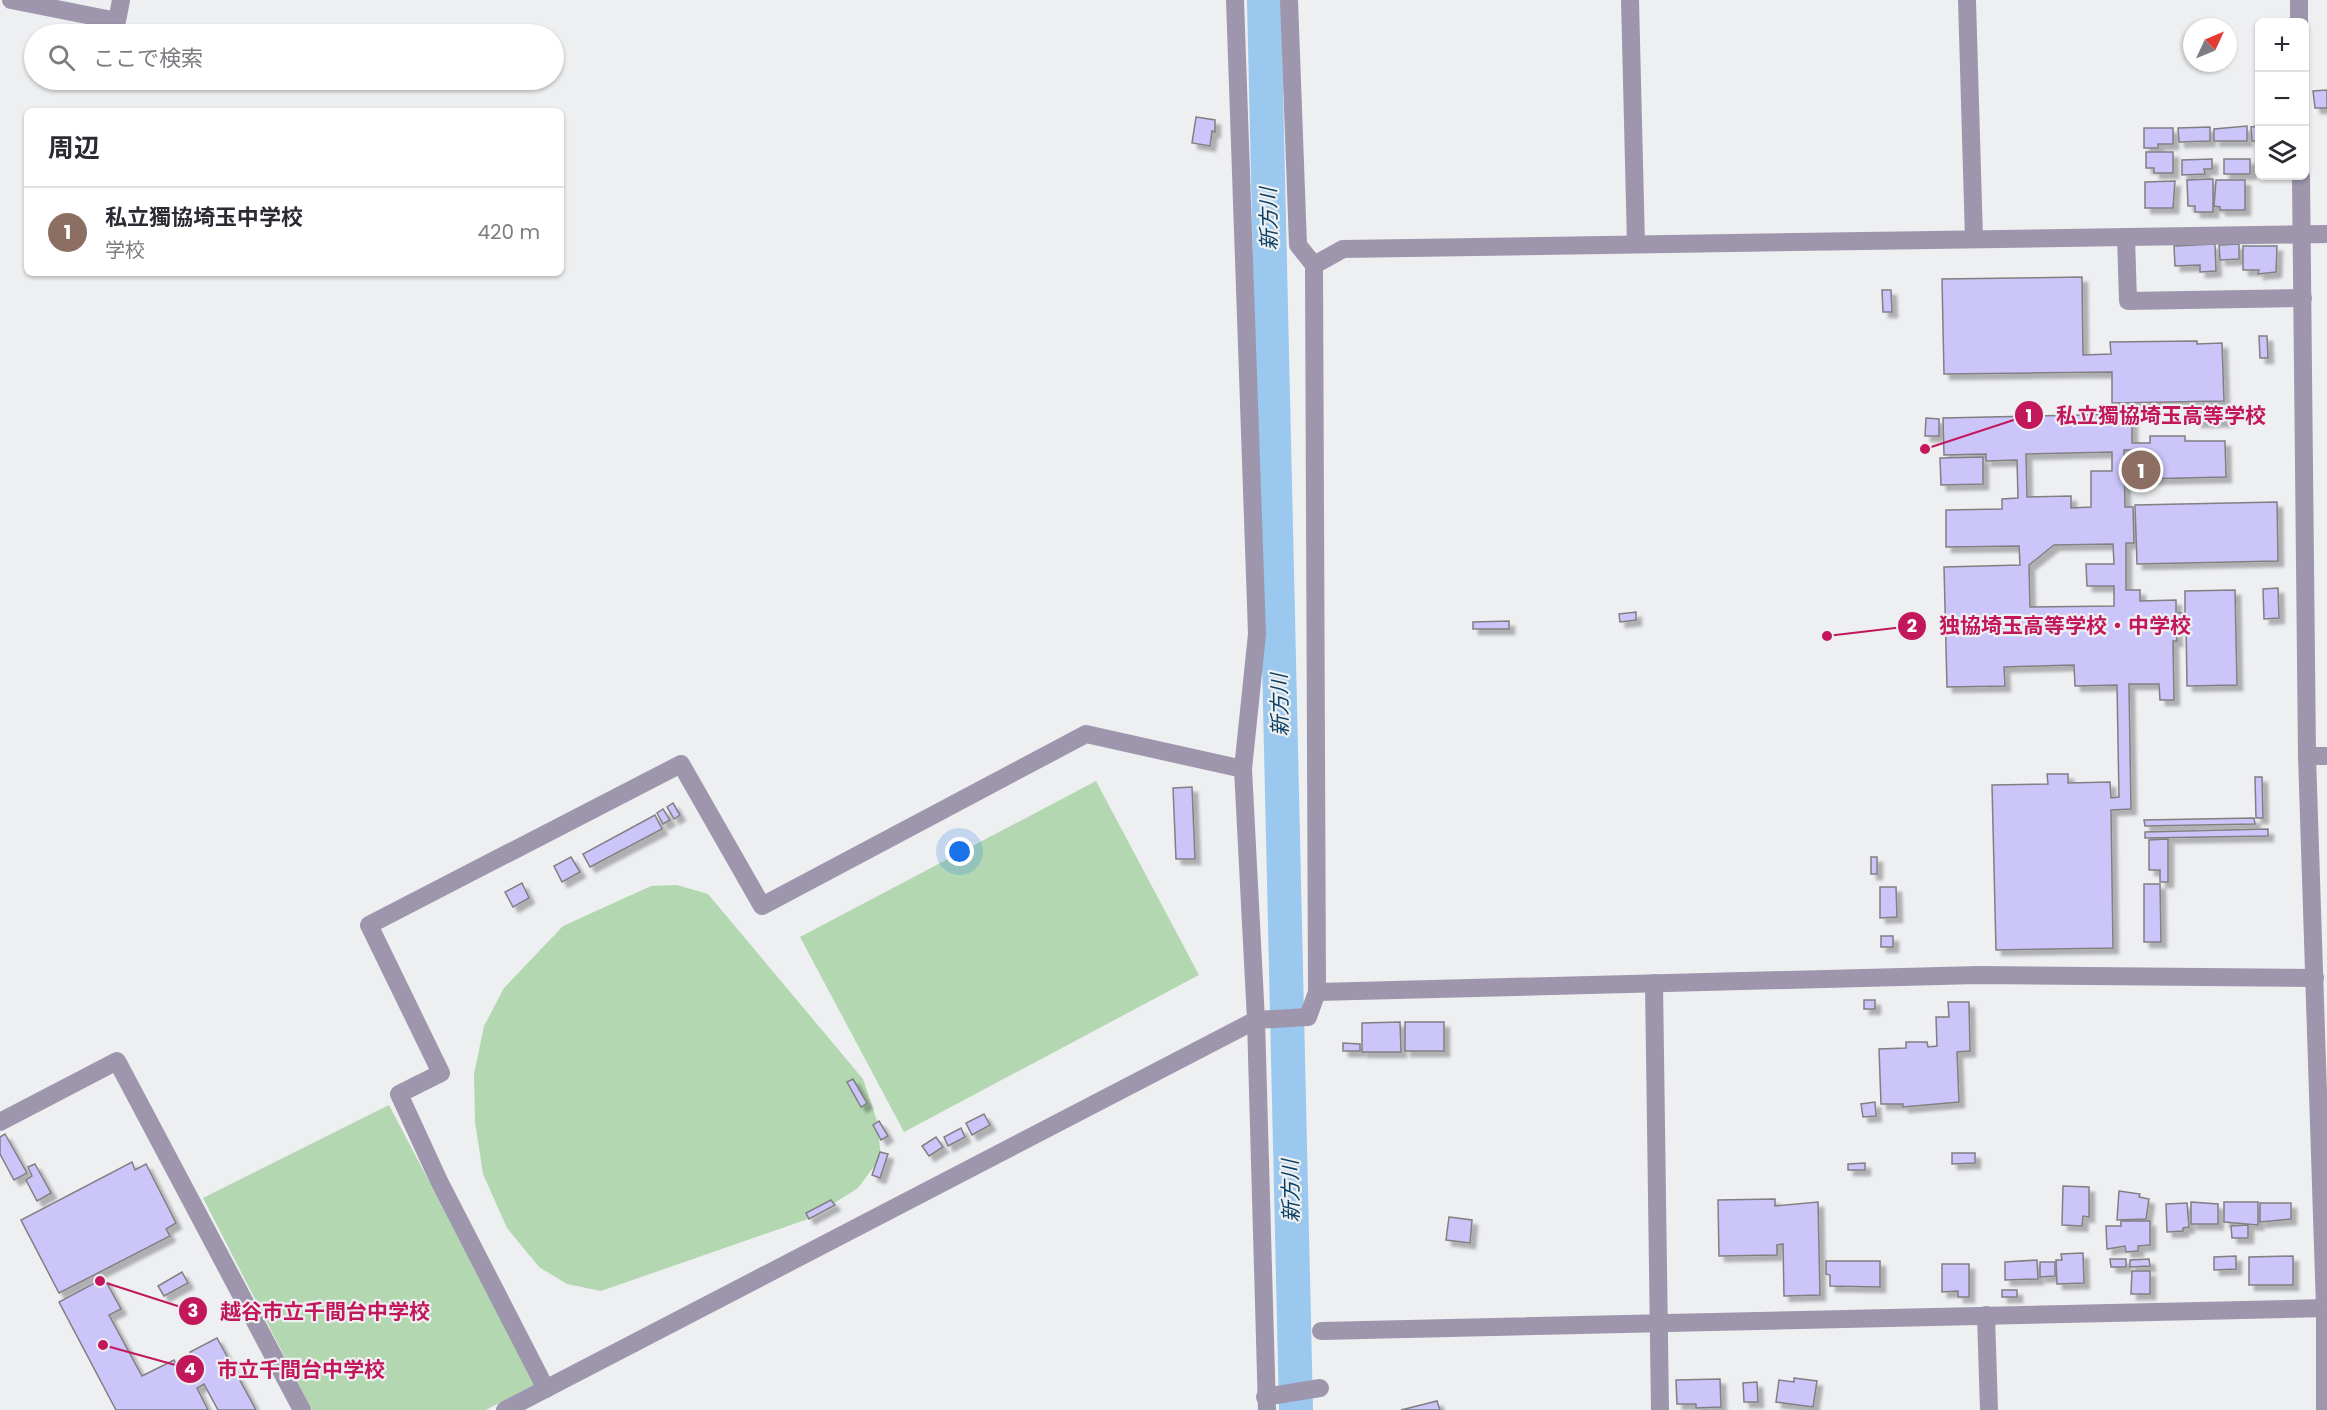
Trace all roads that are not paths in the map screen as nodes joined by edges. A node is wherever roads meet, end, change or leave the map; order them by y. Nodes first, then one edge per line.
1 (11, 0) edge
2 (121, 0) edge
3 (1235, 0) edge
4 (1289, 0) edge
5 (1630, 0) edge
6 (1967, 0) edge
7 (2299, 0) edge
8 (2299, 18) edge
9 (2301, 180) edge
10 (2302, 234) junction
11 (2327, 234) edge
12 (2126, 237) junction
13 (1974, 239) junction
14 (1636, 244) junction
15 (1314, 265) junction
16 (2303, 298) junction
17 (2307, 756) junction
18 (2327, 756) edge
19 (1243, 769) junction
20 (2319, 871) edge
21 (2315, 978) junction
22 (1654, 983) junction
23 (1317, 992) junction
24 (1264, 1019) junction
25 (0, 1122) edge
26 (2326, 1308) edge
27 (1986, 1315) junction
28 (1659, 1323) junction
29 (1321, 1331) dead end
30 (1320, 1388) dead end
31 (546, 1389) junction
32 (1266, 1403) edge
33 (302, 1410) edge
34 (505, 1410) edge
35 (1660, 1410) edge
36 (1989, 1410) edge
37 (2325, 1410) edge

1 - 2 street
3 - 19 street
4 - 15 street
5 - 14 street
6 - 13 street
7 - 8 street
9 - 10 street
10 - 11 street
10 - 12 street
10 - 16 street
12 - 13 street
12 - 16 street
13 - 14 street
14 - 15 street
15 - 23 street
16 - 17 street
17 - 18 street
17 - 20 street
19 - 24 street
19 - 31 street
20 - 21 street
21 - 22 street
21 - 26 street
22 - 23 street
22 - 28 street
23 - 24 street
24 - 31 street
24 - 32 street
25 - 33 street
26 - 27 street
26 - 37 street
27 - 28 street
27 - 36 street
28 - 29 street
28 - 35 street
30 - 32 street
31 - 34 street

